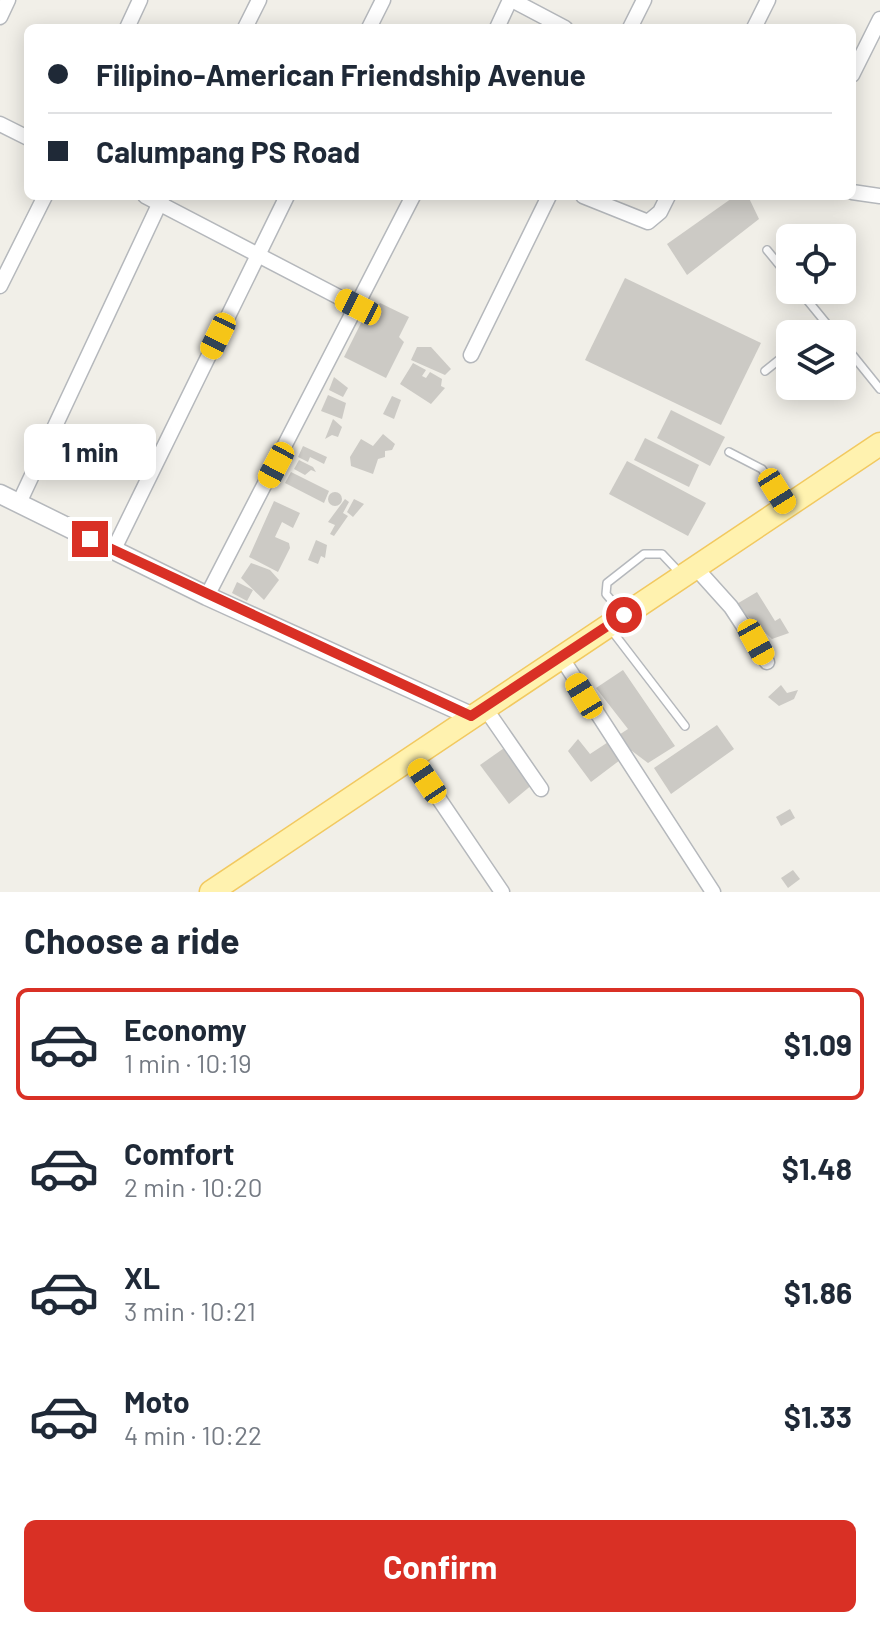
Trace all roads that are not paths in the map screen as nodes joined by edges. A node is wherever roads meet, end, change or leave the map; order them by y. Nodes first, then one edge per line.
1 (8, 0) edge
2 (140, 0) edge
3 (259, 0) edge
4 (383, 0) edge
5 (511, 0) edge
6 (644, 0) edge
7 (768, 0) edge
8 (0, 17) edge
9 (880, 19) edge
10 (129, 24) edge
11 (247, 24) edge
12 (371, 24) edge
13 (499, 24) edge
14 (557, 24) edge
15 (632, 24) edge
16 (756, 24) edge
17 (856, 67) edge
18 (0, 124) edge
19 (24, 136) edge
20 (856, 193) edge
21 (880, 196) edge
22 (43, 200) edge
23 (162, 200) edge
24 (285, 200) edge
25 (411, 200) edge
26 (547, 200) edge
27 (593, 200) edge
28 (666, 200) edge
29 (767, 250) dead end
30 (258, 255) junction
31 (776, 261) edge
32 (0, 286) edge
33 (810, 304) edge
34 (358, 307) junction
35 (823, 320) edge
36 (471, 355) dead end
37 (856, 359) edge
38 (776, 362) edge
39 (765, 371) dead end
40 (880, 389) edge
41 (880, 444) edge
42 (729, 452) dead end
43 (0, 494) edge
44 (19, 503) junction
45 (786, 506) junction
46 (113, 551) junction
47 (689, 571) junction
48 (207, 596) junction
49 (616, 620) junction
50 (561, 657) junction
51 (767, 662) dead end
52 (478, 712) junction
53 (685, 726) dead end
54 (412, 759) junction
55 (541, 789) dead end
56 (211, 892) edge
57 (502, 892) edge
58 (713, 892) edge

1 - 8 street
2 - 10 street
3 - 11 street
4 - 12 street
5 - 13 street
5 - 14 street
6 - 15 street
7 - 16 street
9 - 17 street
18 - 19 street
20 - 21 street
22 - 32 street
23 - 30 street
23 - 44 street
24 - 30 street
25 - 34 street
26 - 36 street
27 - 28 street
29 - 31 lane
30 - 34 street
30 - 46 street
33 - 35 lane
34 - 48 street
37 - 40 lane
38 - 39 lane
41 - 45 main road
42 - 45 lane
43 - 44 street
44 - 46 street
45 - 47 main road
46 - 48 street
47 - 49 main road
47 - 49 lane
47 - 51 street
48 - 52 street
49 - 50 main road
49 - 53 lane
50 - 52 main road
50 - 58 street
52 - 54 main road
52 - 55 street
54 - 56 main road
54 - 57 street

